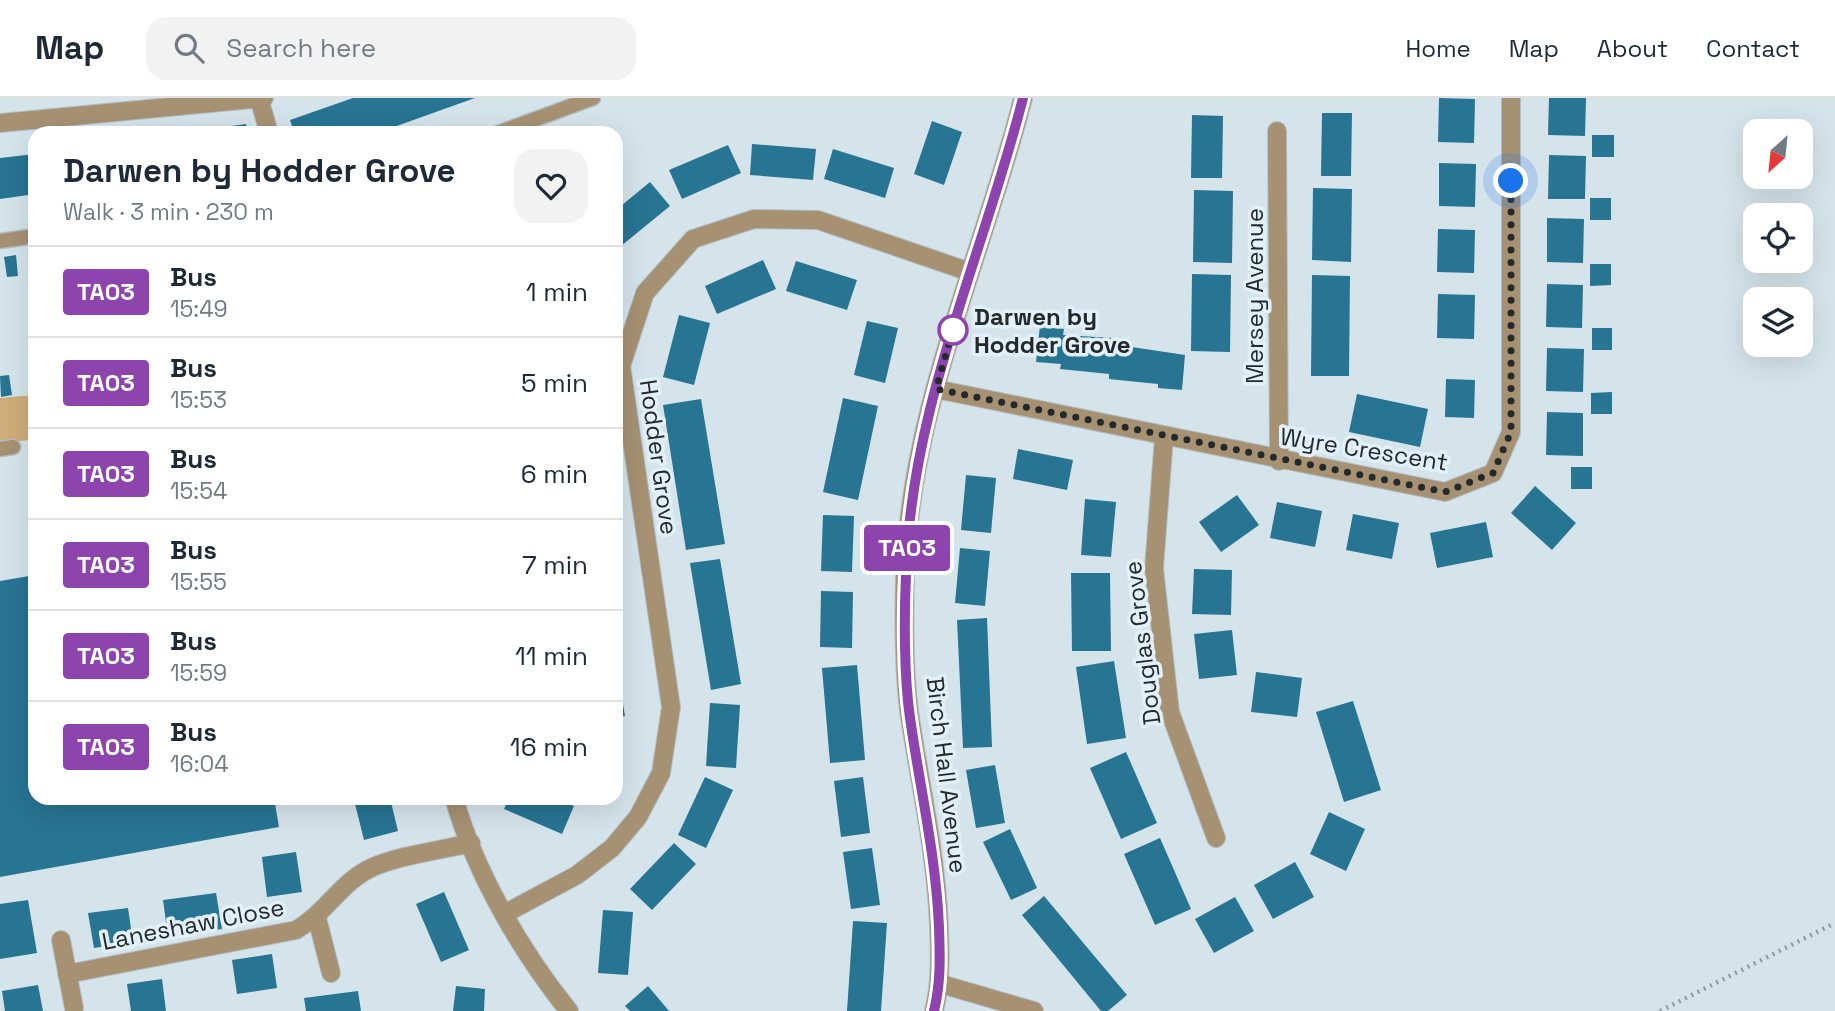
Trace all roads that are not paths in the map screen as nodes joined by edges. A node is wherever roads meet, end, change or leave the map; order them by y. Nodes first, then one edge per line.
1 (593, 98) edge
2 (1023, 98) edge
3 (1511, 98) edge
4 (261, 99) edge
5 (0, 123) edge
6 (267, 126) edge
7 (517, 126) edge
8 (1277, 131) dead end
9 (28, 237) edge
10 (0, 241) edge
11 (970, 272) junction
12 (623, 360) edge
13 (623, 380) edge
14 (936, 389) junction
15 (1164, 437) junction
16 (1279, 461) junction
17 (457, 805) edge
18 (1216, 838) dead end
19 (471, 843) junction
20 (504, 914) junction
21 (317, 918) junction
22 (61, 940) dead end
23 (331, 973) dead end
24 (68, 974) junction
25 (941, 984) junction
26 (74, 1009) dead end
27 (569, 1011) edge
28 (934, 1011) edge
29 (1034, 1011) edge

1 - 7 lane
2 - 11 street, Birch Hall Avenue
3 - 16 street, Wyre Crescent
4 - 5 street
4 - 6 street
8 - 16 street, Mersey Avenue
9 - 10 lane
11 - 12 street, Hodder Grove
11 - 14 street, Birch Hall Avenue
13 - 20 street, Hodder Grove
14 - 15 street, Wyre Crescent
14 - 25 street, Birch Hall Avenue
15 - 16 street, Wyre Crescent
15 - 18 street, Douglas Grove
17 - 19 street
19 - 20 street
19 - 21 street, Laneshaw Close
20 - 27 street
21 - 23 street
21 - 24 street, Laneshaw Close
22 - 24 street
24 - 26 street
25 - 28 street, Birch Hall Avenue
25 - 29 street

